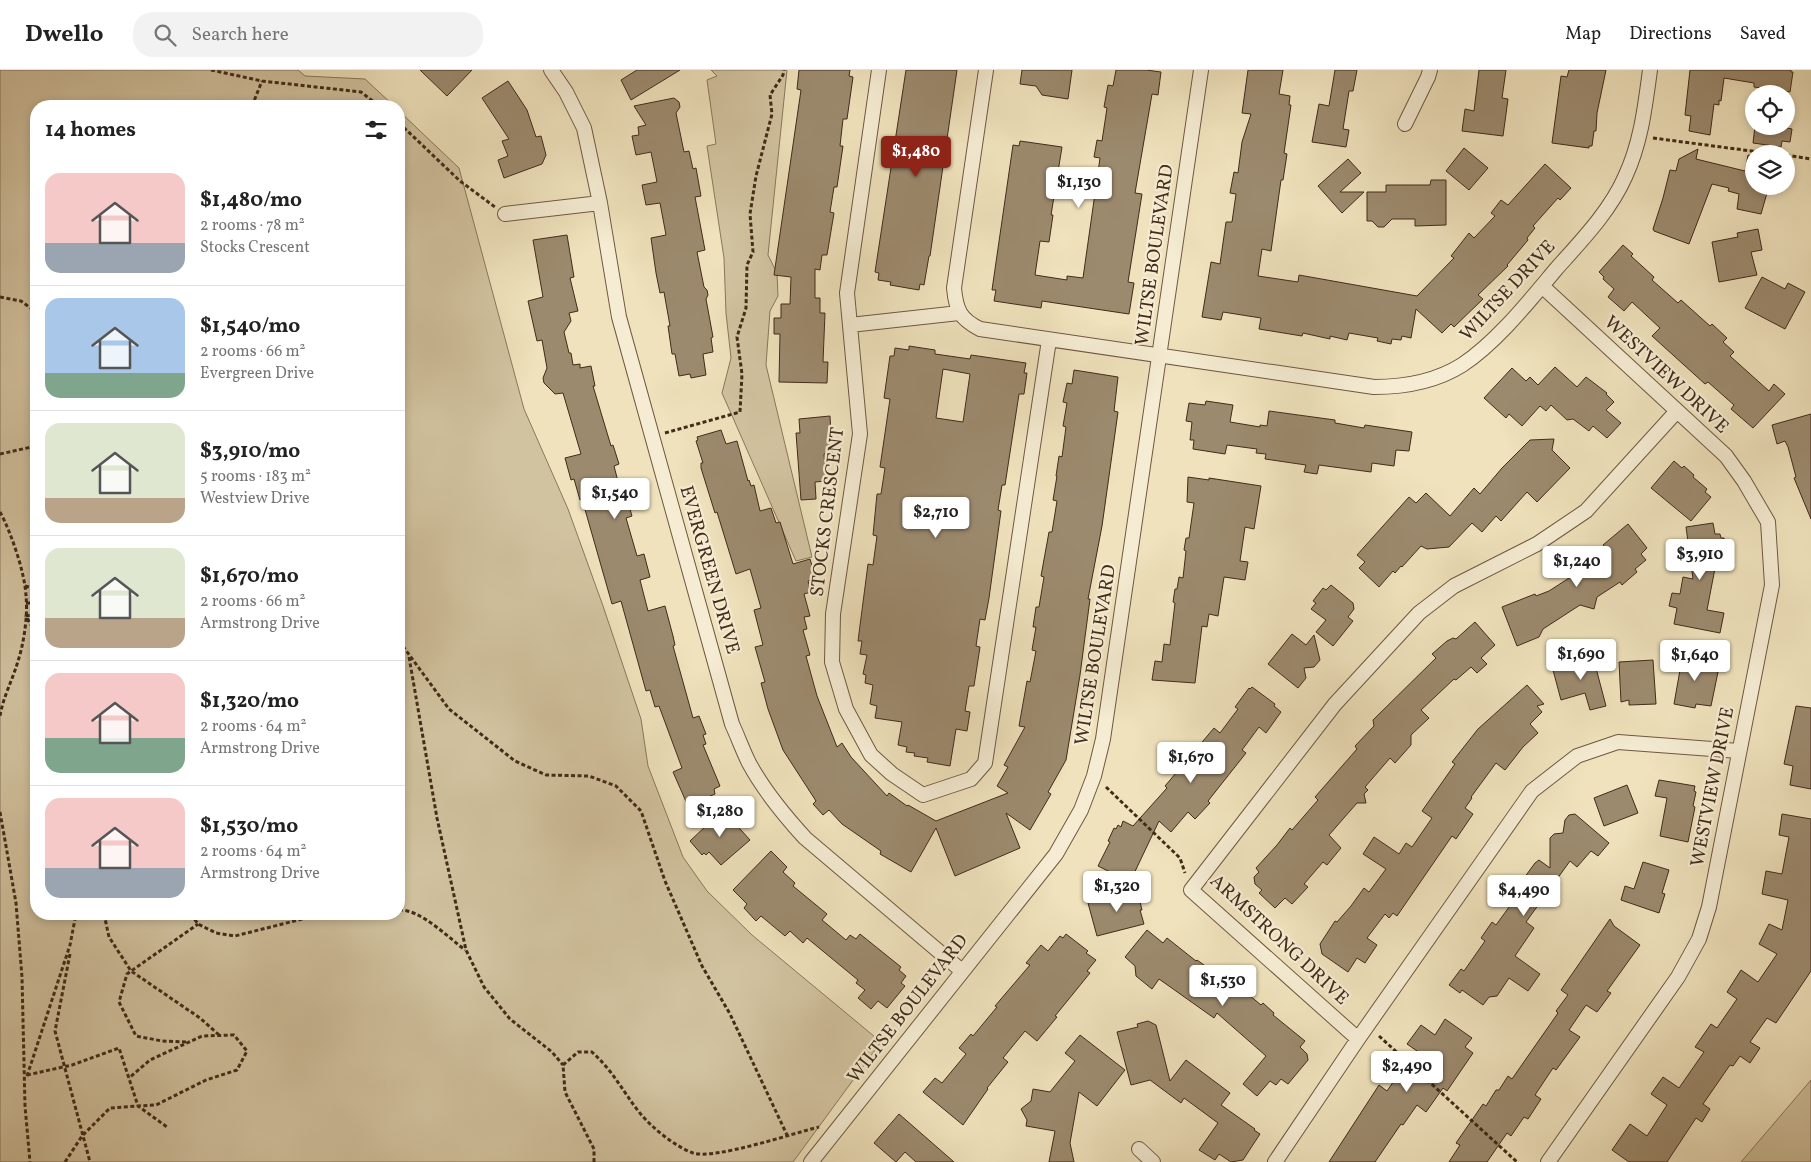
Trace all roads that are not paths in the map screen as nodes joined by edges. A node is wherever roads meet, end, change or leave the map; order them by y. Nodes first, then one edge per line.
1 (551, 70) edge
2 (879, 70) edge
3 (986, 70) edge
4 (1201, 70) edge
5 (1430, 70) edge
6 (1650, 70) edge
7 (1405, 124) dead end
8 (600, 204) junction
9 (505, 214) road end
10 (1542, 286) junction
11 (959, 314) junction
12 (850, 325) junction
13 (1049, 340) junction
14 (1159, 355) junction
15 (1677, 411) junction
16 (1740, 751) junction
17 (962, 971) junction
18 (1358, 1038) junction
19 (1139, 1149) dead end
20 (815, 1161) edge
21 (1154, 1162) edge
22 (1276, 1162) edge
23 (1548, 1162) edge

1 - 8 street, EVERGREEN DRIVE
2 - 12 street, STOCKS CRESCENT
3 - 11 street
4 - 14 street, WILTSE BOULEVARD
5 - 7 street
6 - 10 street, WILTSE DRIVE
8 - 9 street
8 - 17 street, EVERGREEN DRIVE
10 - 14 street, WILTSE DRIVE
10 - 15 street, WESTVIEW DRIVE
11 - 12 street
11 - 13 street
12 - 13 street, STOCKS CRESCENT
13 - 14 street
14 - 17 street, WILTSE BOULEVARD
15 - 16 street, WESTVIEW DRIVE
15 - 18 street, ARMSTRONG DRIVE
16 - 18 street
16 - 23 street, WESTVIEW DRIVE
17 - 20 street, WILTSE BOULEVARD
18 - 22 street
19 - 21 street

